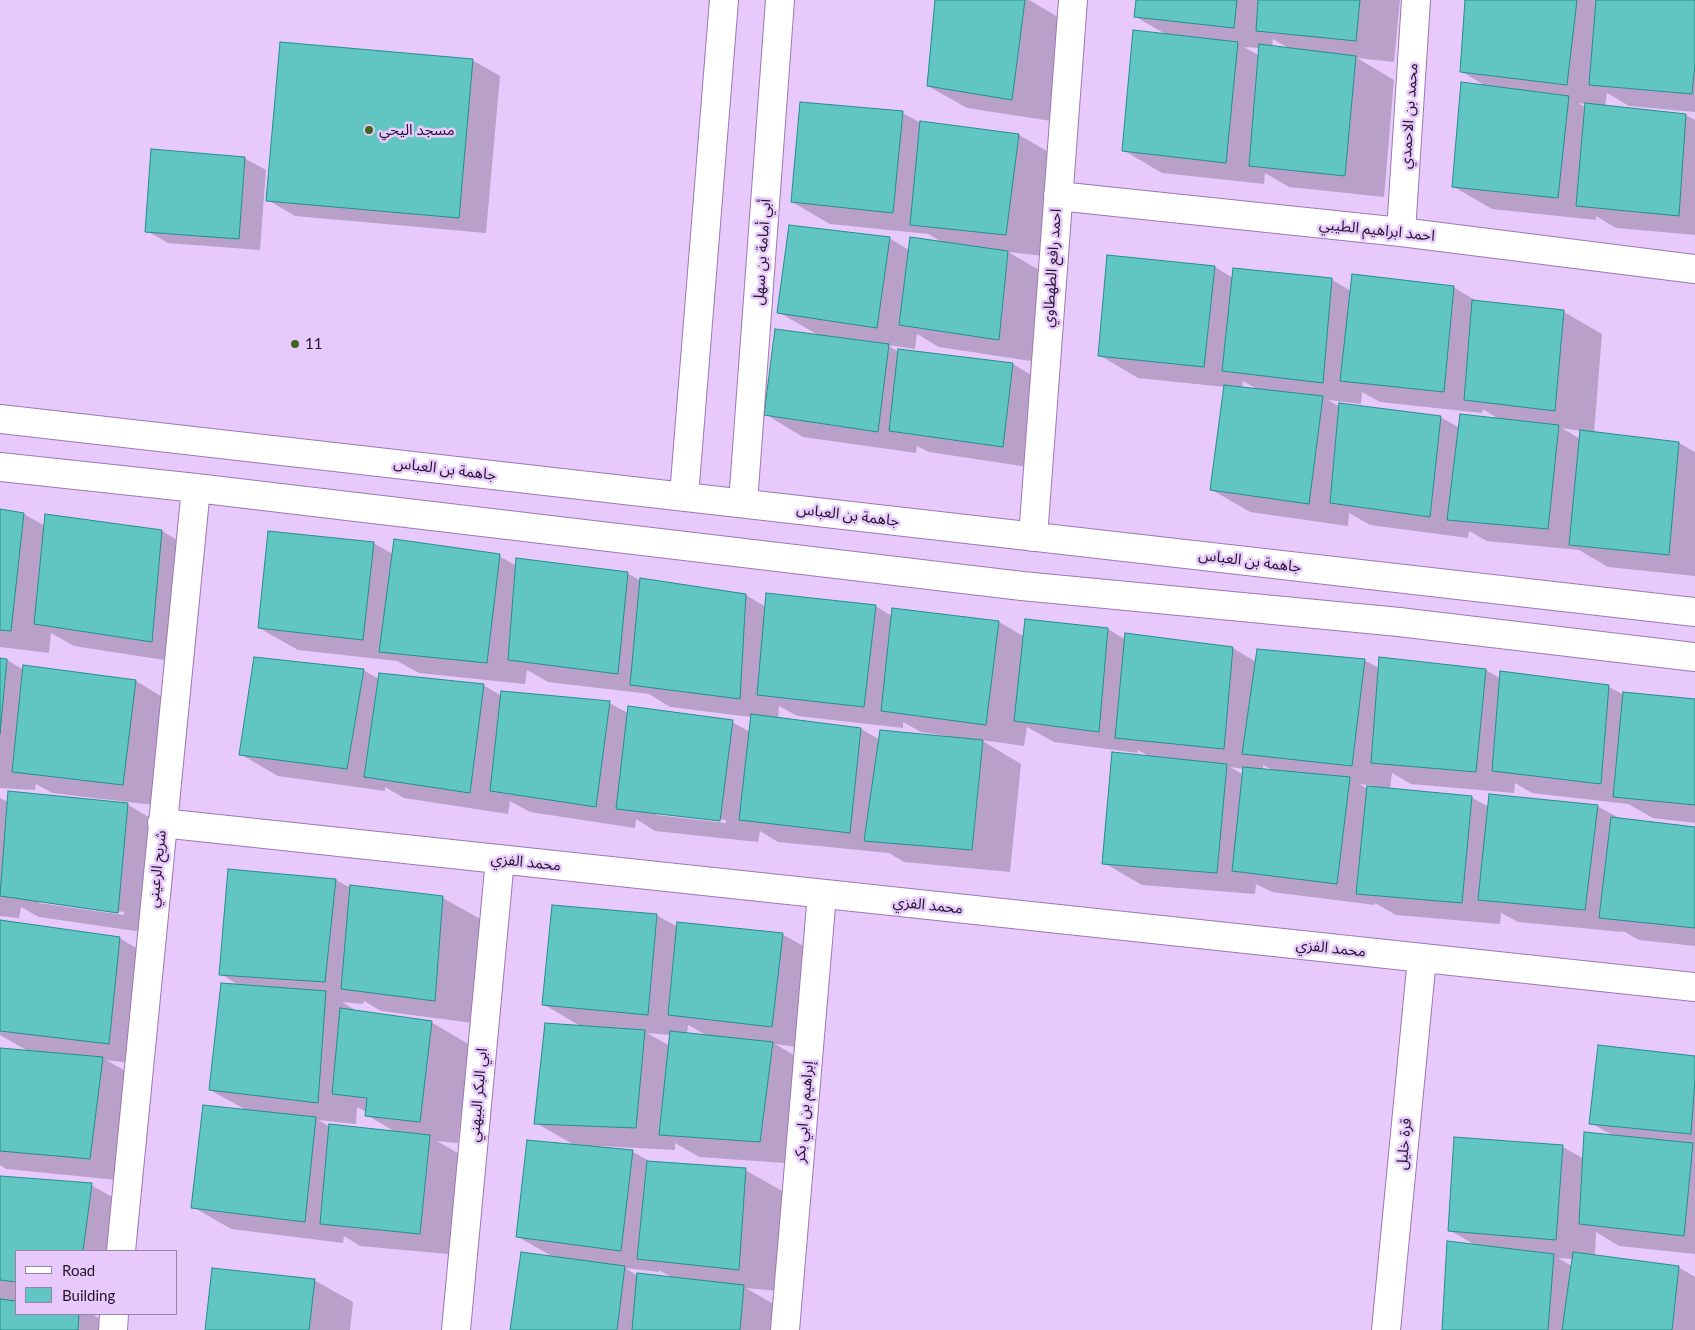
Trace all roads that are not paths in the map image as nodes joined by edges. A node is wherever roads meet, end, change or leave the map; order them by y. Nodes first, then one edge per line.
1 (724, 0) edge
2 (780, 0) edge
3 (1073, 0) edge
4 (1416, 0) edge
5 (1058, 196) junction
6 (1401, 232) junction
7 (1695, 269) edge
8 (0, 418) edge
9 (0, 467) edge
10 (196, 488) junction
11 (684, 496) junction
12 (743, 503) junction
13 (1033, 536) junction
14 (1695, 612) edge
15 (1695, 657) edge
16 (162, 823) junction
17 (500, 859) junction
18 (822, 894) junction
19 (1422, 958) junction
20 (1695, 987) edge
21 (120, 1250) edge
22 (114, 1315) edge
23 (113, 1330) edge
24 (456, 1330) edge
25 (785, 1330) edge
26 (1386, 1330) edge

1 - 11 street
2 - 12 street, أبي أمامة بن سهل
3 - 5 street, احمد رافع الطهطاوي
4 - 6 street, محمد بن الاحمدي
5 - 6 street, احمد ابراهيم الطيبي
5 - 13 street, احمد رافع الطهطاوي
6 - 7 street, احمد ابراهيم الطيبي
8 - 11 street, جاهمة بن العباس
9 - 10 street
10 - 15 street
10 - 16 street, شريح الرعيني
11 - 12 street, جاهمة بن العباس
12 - 13 street, جاهمة بن العباس
13 - 14 street, جاهمة بن العباس
16 - 17 street, محمد الفزي
16 - 21 street, شريح الرعيني
17 - 18 street, محمد الفزي
17 - 24 street, ابي البكر البيهني
18 - 19 street, محمد الفزي
18 - 25 street, إبراهيم بن ابي بكر
19 - 20 street, محمد الفزي
19 - 26 street, قرة خليل
22 - 23 street

